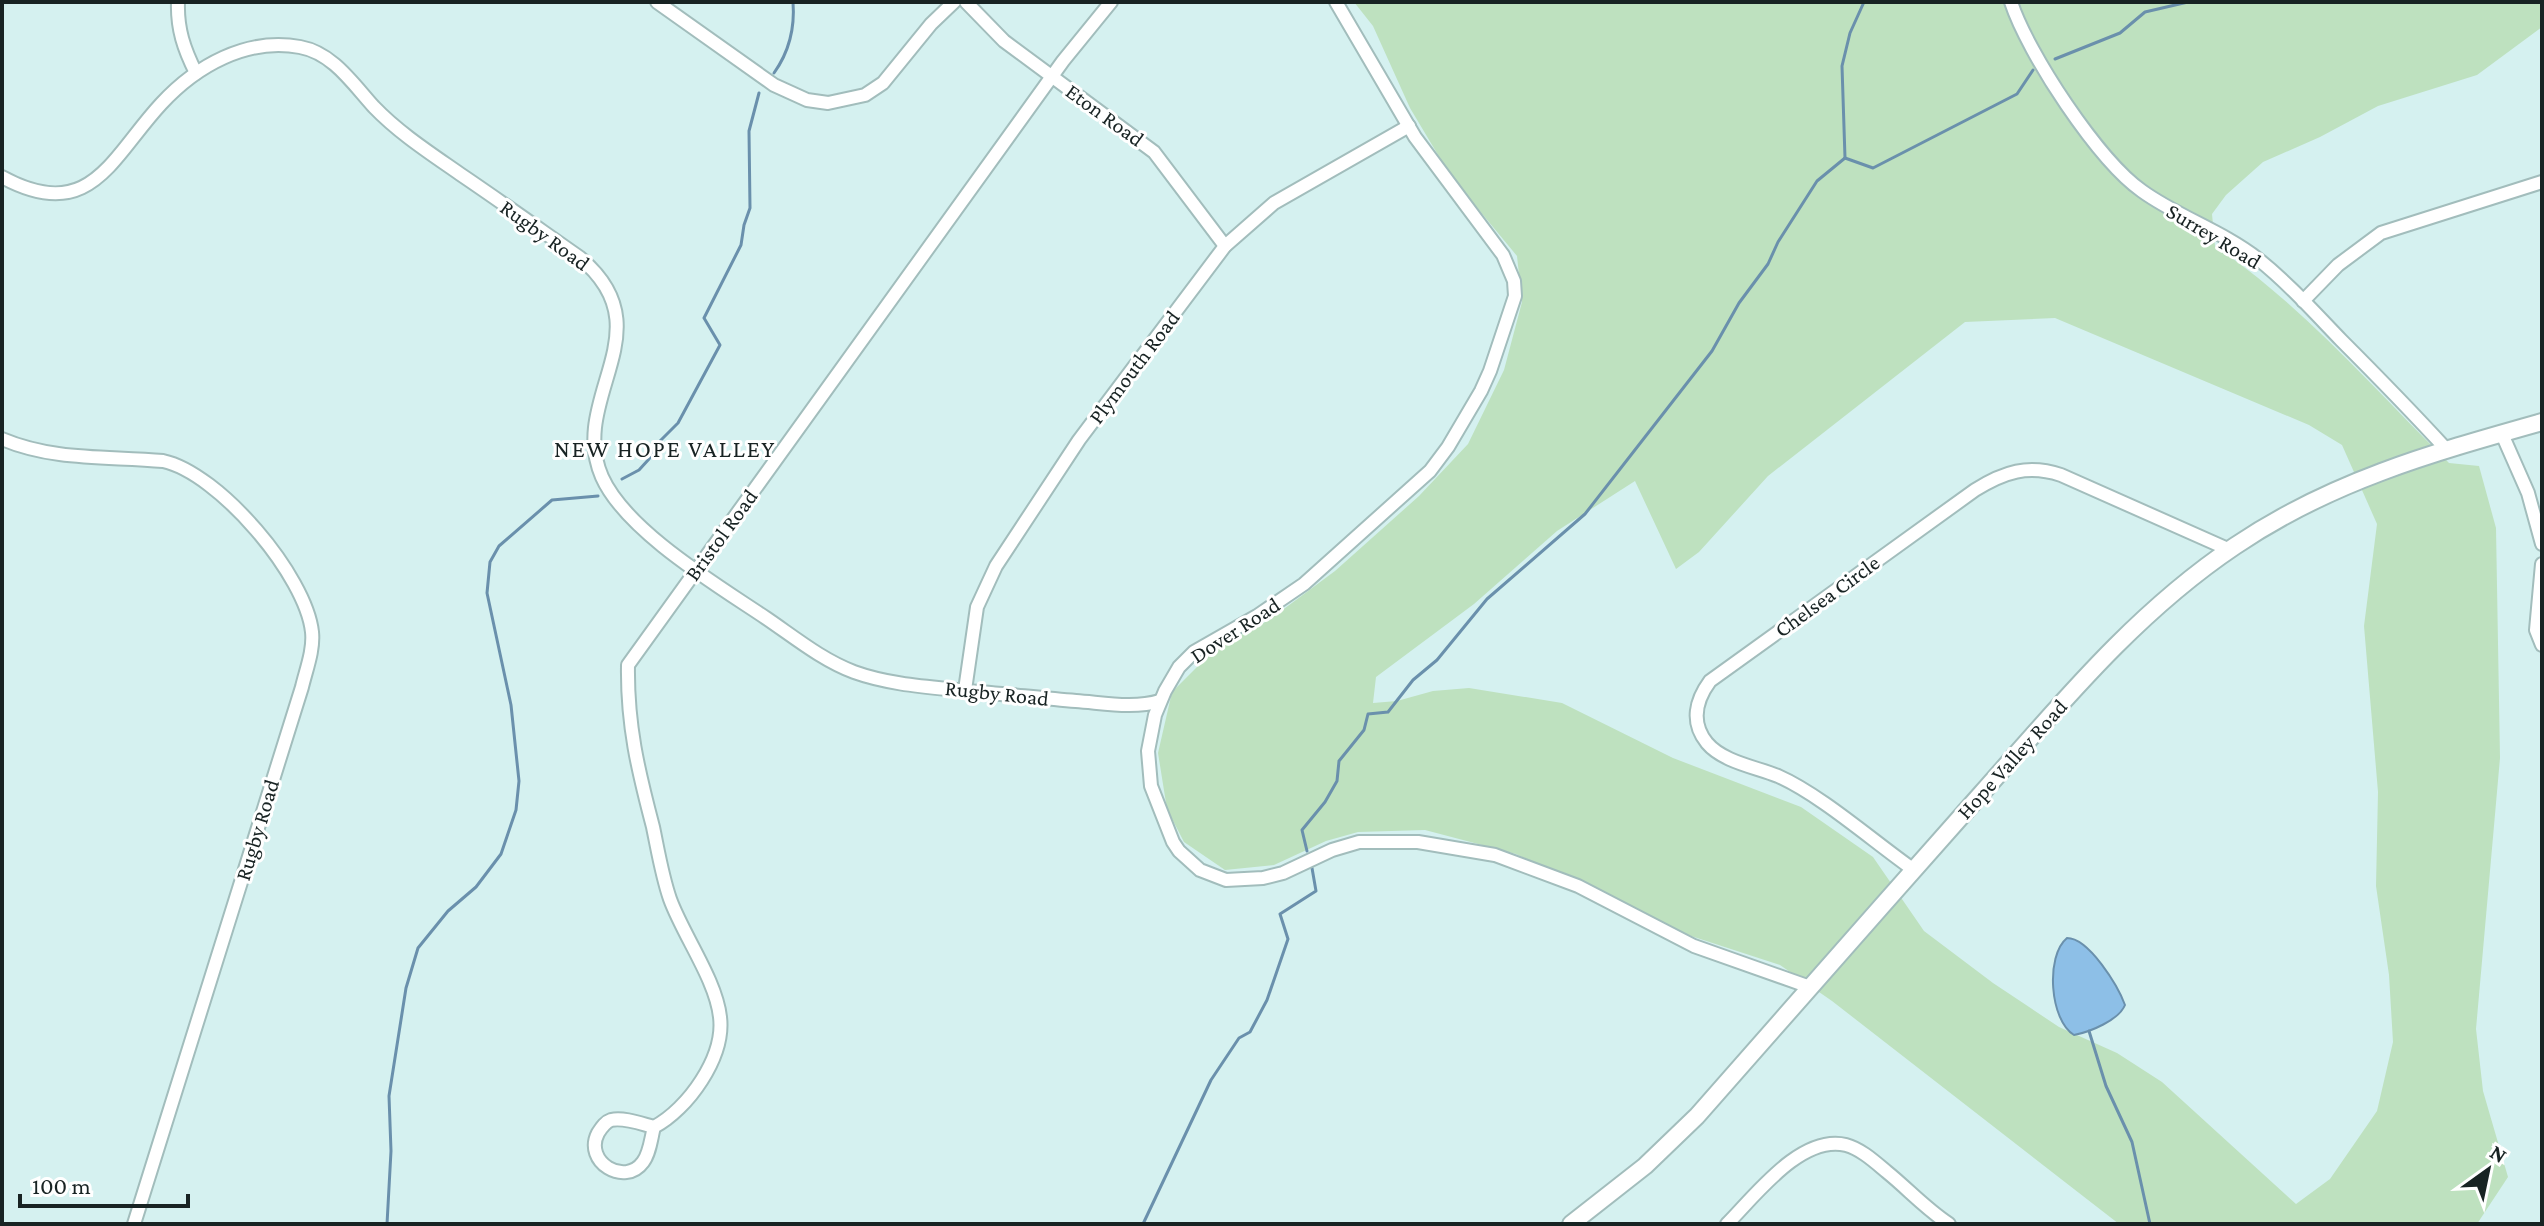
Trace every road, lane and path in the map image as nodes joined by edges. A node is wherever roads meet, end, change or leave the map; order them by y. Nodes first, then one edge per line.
1 (178, 2) edge
2 (657, 2) edge
3 (954, 2) edge
4 (966, 2) edge
5 (1111, 2) edge
6 (1336, 2) edge
7 (2011, 2) edge
8 (196, 73) junction
9 (1052, 76) junction
10 (1409, 126) junction
11 (2, 177) edge
12 (2542, 182) edge
13 (1225, 246) junction
14 (2303, 301) junction
15 (2542, 422) edge
16 (2502, 434) junction
17 (2, 439) edge
18 (2447, 450) junction
19 (2542, 544) edge
20 (2230, 550) junction
21 (2542, 564) edge
22 (696, 569) junction
23 (2542, 645) edge
24 (965, 690) junction
25 (1160, 701) junction
26 (1914, 870) junction
27 (1810, 987) junction
28 (654, 1127) junction
29 (1940, 1222) edge
30 (134, 1224) edge
31 (1571, 1224) edge
32 (1727, 1224) edge

1 - 8 street
2 - 3 street
4 - 9 street, Eton Road
5 - 9 street, Bristol Road
6 - 10 street, Dover Road
7 - 14 street, Surrey Road
8 - 11 street, Rugby Road
8 - 22 street, Rugby Road
9 - 13 street, Eton Road
9 - 22 street, Bristol Road
10 - 13 street, Plymouth Road
10 - 25 street, Dover Road
12 - 14 street
13 - 24 street, Plymouth Road
14 - 18 street, Surrey Road
15 - 16 main road, Hope Valley Road
16 - 18 main road, Hope Valley Road
16 - 19 street
17 - 30 street, Rugby Road
18 - 20 main road, Hope Valley Road
20 - 26 main road, Hope Valley Road
20 - 26 street, Chelsea Circle
21 - 23 street
22 - 24 street, Rugby Road
22 - 28 street, Bristol Road
24 - 25 street, Rugby Road
25 - 27 street, Dover Road
26 - 27 main road, Hope Valley Road
27 - 31 main road, Hope Valley Road
28 - 28 street
29 - 32 street

